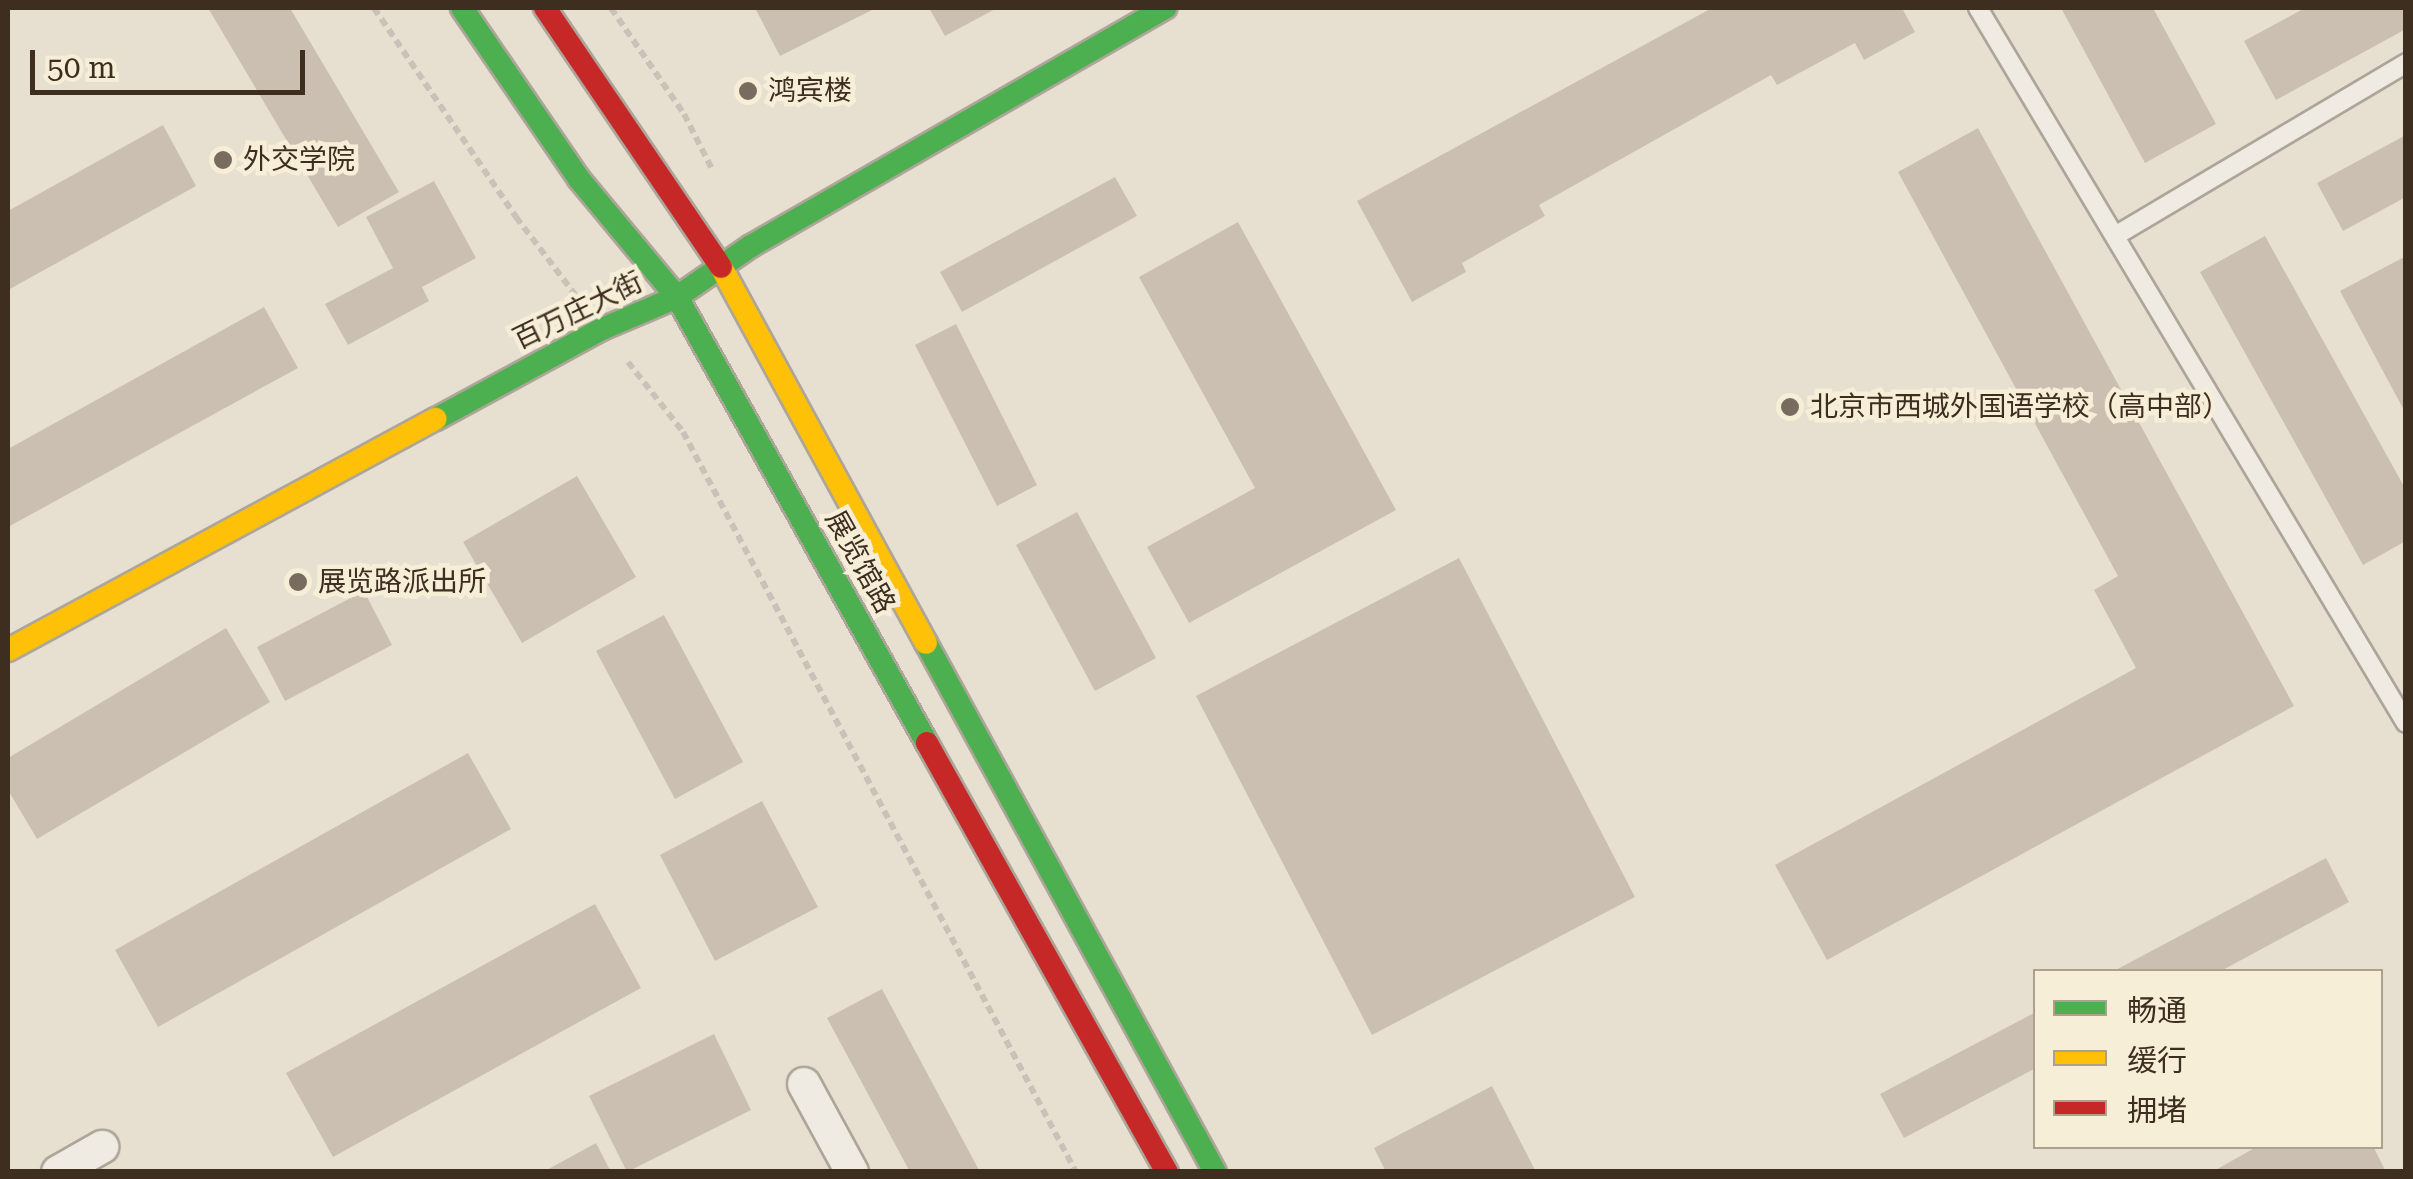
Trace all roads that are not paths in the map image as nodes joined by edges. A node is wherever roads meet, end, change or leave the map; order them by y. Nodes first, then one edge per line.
1 (462, 8) edge
2 (545, 8) edge
3 (1165, 8) edge
4 (1978, 8) edge
5 (2406, 64) edge
6 (2115, 236) junction
7 (721, 267) junction
8 (677, 297) junction
9 (8, 650) edge
10 (2406, 723) edge
11 (804, 1084) dead end
12 (102, 1147) dead end
13 (58, 1172) edge
14 (852, 1172) edge
15 (1167, 1172) edge
16 (1215, 1172) edge

1 - 8 main road, 展览馆路
2 - 7 main road, 展览馆路
3 - 7 main road, 百万庄大街
4 - 6 lane
5 - 6 lane
6 - 10 lane
7 - 8 main road, 百万庄大街
7 - 16 main road, 展览馆路
8 - 9 main road, 百万庄大街
8 - 15 main road, 展览馆路
11 - 14 street
12 - 13 street

